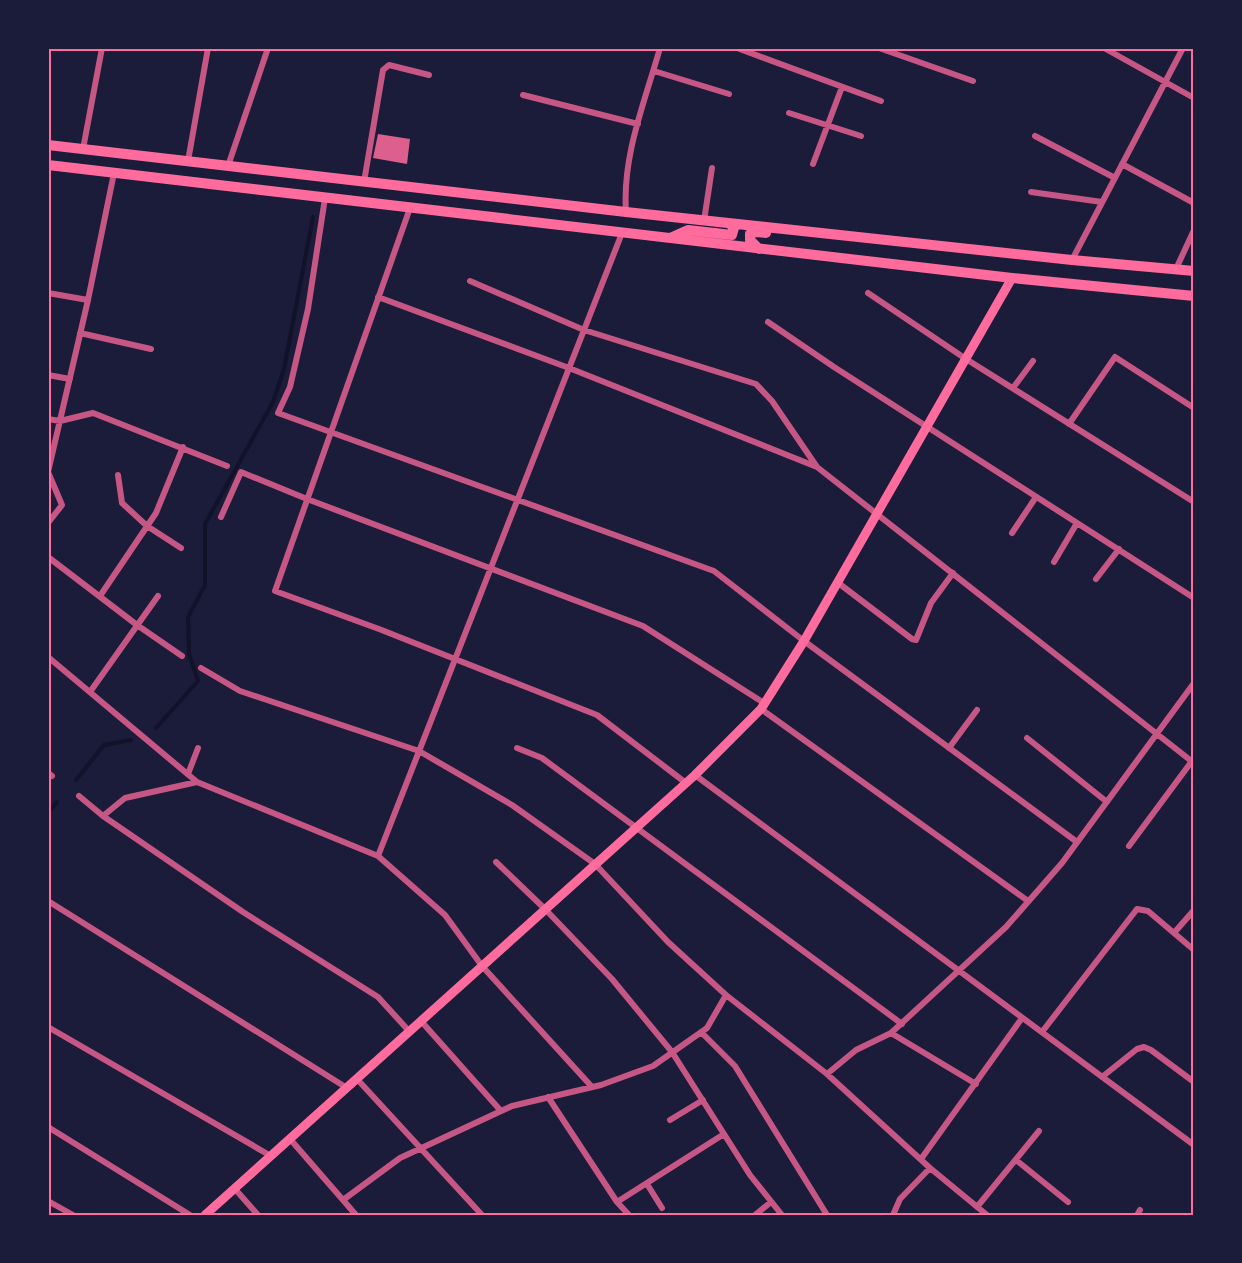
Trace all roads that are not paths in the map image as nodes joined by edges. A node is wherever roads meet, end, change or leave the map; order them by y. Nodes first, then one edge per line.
1 (102, 48) edge
2 (208, 48) edge
3 (268, 48) edge
4 (660, 48) edge
5 (737, 48) edge
6 (879, 48) edge
7 (1104, 48) edge
8 (1183, 48) edge
9 (654, 71) junction
10 (429, 75) dead end
11 (973, 81) dead end
12 (1165, 83) junction
13 (842, 87) junction
14 (729, 94) dead end
15 (523, 95) dead end
16 (1194, 98) edge
17 (881, 100) dead end
18 (789, 113) dead end
19 (638, 124) junction
20 (828, 125) junction
21 (861, 136) dead end
22 (1035, 136) dead end
23 (48, 145) edge
24 (83, 149) junction
25 (188, 161) junction
26 (813, 164) dead end
27 (1122, 164) junction
28 (48, 165) edge
29 (228, 166) junction
30 (712, 168) dead end
31 (114, 173) junction
32 (1115, 178) junction
33 (364, 183) junction
34 (1031, 192) dead end
35 (482, 195) junction
36 (325, 198) junction
37 (1102, 202) junction
38 (1194, 202) edge
39 (410, 208) junction
40 (626, 213) junction
41 (481, 215) junction
42 (704, 221) junction
43 (729, 223) junction
44 (1194, 230) edge
45 (804, 231) junction
46 (622, 233) junction
47 (670, 238) junction
48 (759, 249) junction
49 (1072, 260) junction
50 (1176, 269) junction
51 (1194, 271) edge
52 (1012, 278) junction
53 (470, 281) dead end
54 (48, 293) edge
55 (868, 293) dead end
56 (1194, 296) edge
57 (378, 297) junction
58 (88, 300) junction
59 (768, 322) dead end
60 (584, 330) junction
61 (80, 333) junction
62 (151, 349) dead end
63 (966, 359) junction
64 (1032, 361) dead end
65 (569, 368) junction
66 (48, 375) edge
67 (70, 379) junction
68 (1013, 388) junction
69 (1194, 408) edge
70 (48, 419) edge
71 (60, 421) junction
72 (1070, 423) junction
73 (927, 427) junction
74 (331, 432) junction
75 (183, 447) junction
76 (227, 466) dead end
77 (817, 467) junction
78 (118, 475) dead end
79 (1036, 497) junction
80 (518, 499) junction
81 (307, 500) junction
82 (1194, 502) edge
83 (877, 513) junction
84 (221, 517) dead end
85 (48, 523) edge
86 (1077, 523) junction
87 (147, 526) junction
88 (1012, 533) dead end
89 (182, 548) dead end
90 (1119, 549) junction
91 (48, 557) edge
92 (1054, 562) dead end
93 (491, 568) junction
94 (953, 573) junction
95 (1095, 579) dead end
96 (837, 582) junction
97 (100, 596) junction
98 (158, 596) dead end
99 (1194, 598) edge
100 (136, 625) junction
101 (804, 640) junction
102 (182, 656) dead end
103 (48, 657) edge
104 (455, 660) junction
105 (201, 668) dead end
106 (1194, 683) edge
107 (90, 692) junction
108 (762, 706) junction
109 (977, 710) dead end
110 (1158, 734) junction
111 (1028, 738) dead end
112 (198, 748) dead end
113 (517, 748) dead end
114 (949, 748) junction
115 (419, 751) junction
116 (1193, 762) edge
117 (188, 774) junction
118 (695, 775) junction
119 (197, 782) junction
120 (686, 783) junction
121 (79, 796) dead end
122 (1107, 802) junction
123 (103, 816) junction
124 (637, 827) junction
125 (1077, 842) junction
126 (1129, 846) dead end
127 (378, 856) junction
128 (495, 862) dead end
129 (595, 864) junction
130 (48, 901) edge
131 (1028, 901) junction
132 (545, 909) junction
133 (1194, 910) edge
134 (1174, 933) junction
135 (1194, 950) edge
136 (482, 966) junction
137 (960, 971) junction
138 (726, 995) junction
139 (1023, 1018) junction
140 (421, 1021) junction
141 (902, 1024) junction
142 (48, 1027) edge
143 (410, 1031) junction
144 (701, 1032) junction
145 (1042, 1032) junction
146 (891, 1034) junction
147 (672, 1052) junction
148 (827, 1074) junction
149 (1102, 1077) junction
150 (357, 1078) junction
151 (1194, 1082) edge
152 (976, 1084) junction
153 (592, 1087) junction
154 (347, 1088) junction
155 (548, 1097) junction
156 (702, 1100) junction
157 (501, 1111) junction
158 (670, 1120) dead end
159 (48, 1127) edge
160 (1039, 1131) dead end
161 (724, 1134) junction
162 (290, 1139) junction
163 (1194, 1146) edge
164 (422, 1148) junction
165 (271, 1156) junction
166 (921, 1159) junction
167 (1016, 1160) junction
168 (930, 1168) junction
169 (647, 1184) junction
170 (235, 1188) junction
171 (343, 1200) junction
172 (48, 1201) edge
173 (617, 1202) junction
174 (771, 1202) junction
175 (1068, 1202) dead end
176 (976, 1207) junction
177 (662, 1208) dead end
178 (72, 1215) edge
179 (190, 1215) edge
180 (205, 1215) edge
181 (258, 1215) edge
182 (356, 1215) edge
183 (482, 1215) edge
184 (629, 1215) edge
185 (755, 1215) edge
186 (782, 1215) edge
187 (827, 1215) edge
188 (893, 1215) edge
189 (987, 1215) edge

1 - 24 street
2 - 25 street
3 - 29 street
4 - 9 street
5 - 13 street
6 - 11 street
7 - 12 street
8 - 12 street
9 - 14 street
9 - 19 street
10 - 33 street
12 - 16 street
12 - 27 street
13 - 17 street
13 - 20 street
15 - 19 street
18 - 20 street
19 - 40 street
20 - 21 street
20 - 26 street
22 - 32 street
23 - 24 main road
24 - 25 main road
25 - 29 main road
27 - 32 street
27 - 38 street
28 - 31 main road
29 - 33 main road
30 - 42 street
31 - 36 main road
31 - 58 street
32 - 37 street
33 - 35 main road
34 - 37 street
35 - 40 main road
35 - 41 main road
36 - 39 main road
36 - 74 street
37 - 49 street
39 - 41 main road
39 - 57 street
40 - 42 main road
41 - 46 main road
42 - 43 main road
43 - 45 main road
43 - 47 main road
44 - 50 street
45 - 48 main road
45 - 49 main road
46 - 47 main road
46 - 60 street
47 - 48 main road
48 - 52 main road
49 - 50 main road
50 - 51 main road
52 - 56 main road
52 - 63 main road
53 - 60 street
54 - 58 street
55 - 63 street
57 - 65 street
57 - 74 street
58 - 61 street
59 - 73 street
60 - 65 street
60 - 77 street
61 - 62 street
61 - 67 street
63 - 68 street
63 - 73 main road
64 - 68 street
65 - 77 street
65 - 80 street
66 - 67 street
67 - 71 street
68 - 72 street
69 - 72 street
70 - 71 street
71 - 75 street
71 - 85 street
72 - 82 street
73 - 79 street
73 - 83 main road
74 - 80 street
74 - 81 street
75 - 76 street
75 - 87 street
77 - 83 street
78 - 87 street
79 - 86 street
79 - 88 street
80 - 93 street
80 - 101 street
81 - 84 street
81 - 93 street
81 - 104 street
83 - 94 street
83 - 96 main road
86 - 90 street
86 - 92 street
87 - 89 street
87 - 97 street
90 - 95 street
90 - 99 street
91 - 97 street
93 - 104 street
93 - 108 street
94 - 96 street
94 - 110 street
96 - 101 main road
97 - 100 street
98 - 100 street
100 - 102 street
100 - 107 street
101 - 108 main road
101 - 114 street
103 - 107 street
104 - 115 street
104 - 120 street
105 - 115 street
106 - 110 street
107 - 117 street
108 - 118 main road
108 - 131 street
109 - 114 street
110 - 116 street
110 - 122 street
111 - 122 street
112 - 117 street
113 - 124 street
114 - 125 street
115 - 127 street
115 - 129 street
116 - 126 street
117 - 119 street
118 - 120 main road
118 - 137 street
119 - 123 street
119 - 127 street
120 - 124 main road
121 - 123 street
122 - 125 street
123 - 143 street
124 - 129 main road
124 - 141 street
125 - 131 street
127 - 136 street
128 - 132 street
129 - 132 main road
129 - 138 street
130 - 154 street
131 - 137 street
132 - 136 main road
132 - 147 street
133 - 134 street
134 - 135 street
134 - 145 street
136 - 140 main road
136 - 153 street
137 - 139 street
137 - 141 street
138 - 144 street
138 - 148 street
139 - 145 street
139 - 152 street
140 - 143 main road
140 - 157 street
141 - 146 street
142 - 165 street
143 - 150 main road
144 - 147 street
144 - 187 street
145 - 149 street
146 - 148 street
146 - 152 street
147 - 153 street
147 - 156 street
148 - 166 street
149 - 151 street
149 - 163 street
150 - 154 main road
150 - 164 street
152 - 166 street
153 - 155 street
154 - 162 main road
155 - 157 street
155 - 173 street
156 - 158 street
156 - 161 street
157 - 164 street
159 - 179 street
160 - 167 street
161 - 169 street
161 - 174 street
162 - 165 main road
162 - 171 street
164 - 171 street
164 - 183 street
165 - 170 main road
166 - 168 street
167 - 175 street
167 - 176 street
168 - 176 street
168 - 188 street
169 - 173 street
169 - 177 street
170 - 180 main road
170 - 181 street
171 - 182 street
172 - 178 street
173 - 184 street
174 - 185 street
174 - 186 street
176 - 189 street

